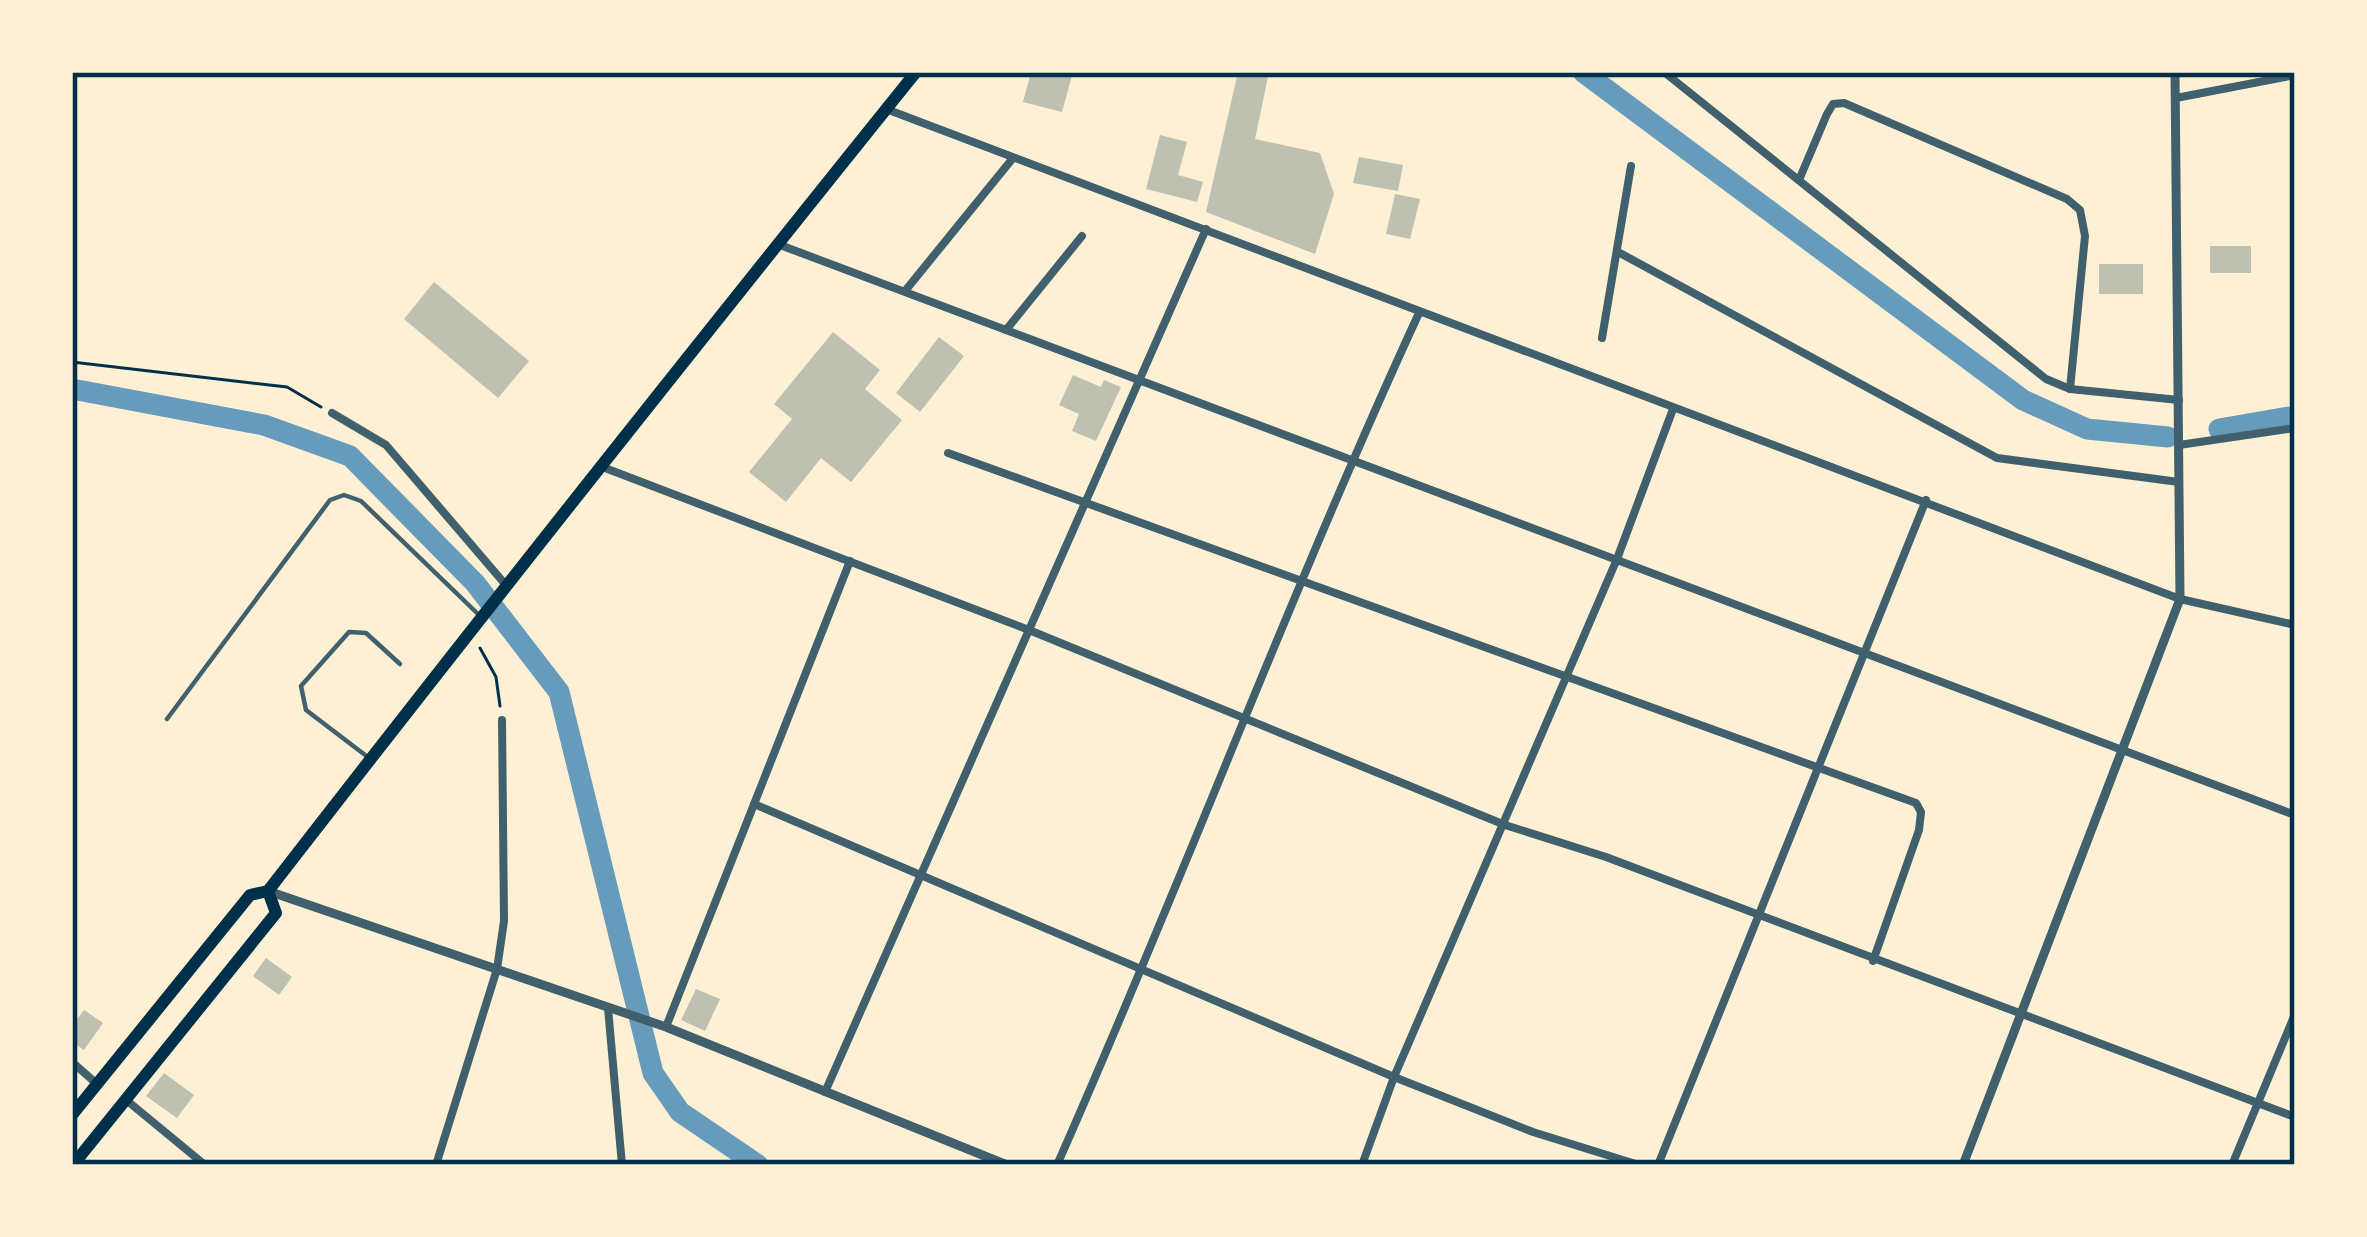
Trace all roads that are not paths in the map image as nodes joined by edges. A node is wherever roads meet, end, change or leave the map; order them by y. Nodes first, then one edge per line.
1 (916, 72) edge
2 (1664, 72) edge
3 (2175, 72) edge
4 (2295, 75) edge
5 (2176, 98) junction
6 (886, 109) junction
7 (1013, 158) junction
8 (1631, 166) dead end
9 (1798, 180) junction
10 (1206, 229) junction
11 (1082, 236) dead end
12 (780, 245) junction
13 (1618, 252) junction
14 (905, 291) junction
15 (1419, 313) junction
16 (1006, 330) junction
17 (1602, 338) dead end
18 (1142, 380) junction
19 (2070, 389) junction
20 (2179, 400) junction
21 (1673, 409) junction
22 (332, 413) road end
23 (2295, 428) edge
24 (2179, 446) junction
25 (948, 453) dead end
26 (1350, 463) junction
27 (604, 468) junction
28 (2179, 482) junction
29 (1926, 500) junction
30 (1088, 501) junction
31 (1617, 559) junction
32 (850, 561) junction
33 (1301, 582) junction
34 (503, 586) junction
35 (2180, 599) junction
36 (474, 625) junction
37 (2295, 625) edge
38 (1030, 630) junction
39 (1868, 651) junction
40 (400, 664) dead end
41 (1568, 676) junction
42 (167, 719) dead end
43 (1244, 719) junction
44 (502, 720) road end
45 (2122, 751) junction
46 (370, 759) junction
47 (1820, 771) junction
48 (754, 804) junction
49 (2295, 815) edge
50 (1505, 825) junction
51 (920, 873) junction
52 (268, 891) junction
53 (1757, 916) junction
54 (1873, 961) junction
55 (1145, 967) junction
56 (496, 969) junction
57 (613, 1010) junction
58 (2295, 1014) edge
59 (2022, 1018) junction
60 (663, 1026) junction
61 (72, 1062) edge
62 (1394, 1077) junction
63 (97, 1084) junction
64 (825, 1092) junction
65 (125, 1099) junction
66 (2258, 1103) junction
67 (72, 1115) edge
68 (2295, 1117) edge
69 (73, 1165) edge
70 (205, 1165) edge
71 (436, 1165) edge
72 (622, 1165) edge
73 (1006, 1165) edge
74 (1058, 1165) edge
75 (1363, 1165) edge
76 (1639, 1165) edge
77 (1658, 1165) edge
78 (1963, 1165) edge
79 (2231, 1165) edge

1 - 6 main road
2 - 9 street
3 - 5 street
4 - 5 street
5 - 20 street
6 - 7 street
6 - 12 main road
7 - 10 street
7 - 14 street
8 - 13 street
9 - 19 street
9 - 19 street
10 - 15 street
10 - 18 street
11 - 16 street
12 - 14 street
12 - 27 main road
13 - 17 street
13 - 28 street
14 - 16 street
15 - 21 street
15 - 26 street
16 - 18 street
18 - 26 street
18 - 30 street
19 - 20 street
20 - 24 street
21 - 29 street
21 - 31 street
22 - 34 street
23 - 24 street
24 - 28 street
25 - 30 street
26 - 31 street
26 - 33 street
27 - 32 street
27 - 34 main road
28 - 35 street
29 - 35 street
29 - 39 street
30 - 33 street
30 - 38 street
31 - 39 street
31 - 41 street
32 - 38 street
32 - 48 street
33 - 41 street
33 - 43 street
34 - 36 main road
35 - 37 street
35 - 45 street
36 - 42 lane
36 - 46 main road
38 - 43 street
38 - 51 street
39 - 45 street
39 - 47 street
40 - 46 lane
41 - 47 street
41 - 50 street
43 - 50 street
43 - 55 street
44 - 56 street
45 - 49 street
45 - 59 street
46 - 52 main road
47 - 53 street
47 - 54 street
48 - 51 street
48 - 60 street
50 - 53 street
50 - 62 street
51 - 55 street
51 - 64 street
52 - 56 street
52 - 63 main road
52 - 65 main road
53 - 54 street
53 - 77 street
54 - 59 street
55 - 62 street
55 - 74 street
56 - 57 street
56 - 71 street
57 - 60 street
57 - 72 street
58 - 66 street
59 - 66 street
59 - 78 street
60 - 64 street
61 - 63 street
62 - 75 street
62 - 76 street
63 - 67 main road
64 - 73 street
65 - 69 main road
65 - 70 street
66 - 68 street
66 - 79 street

